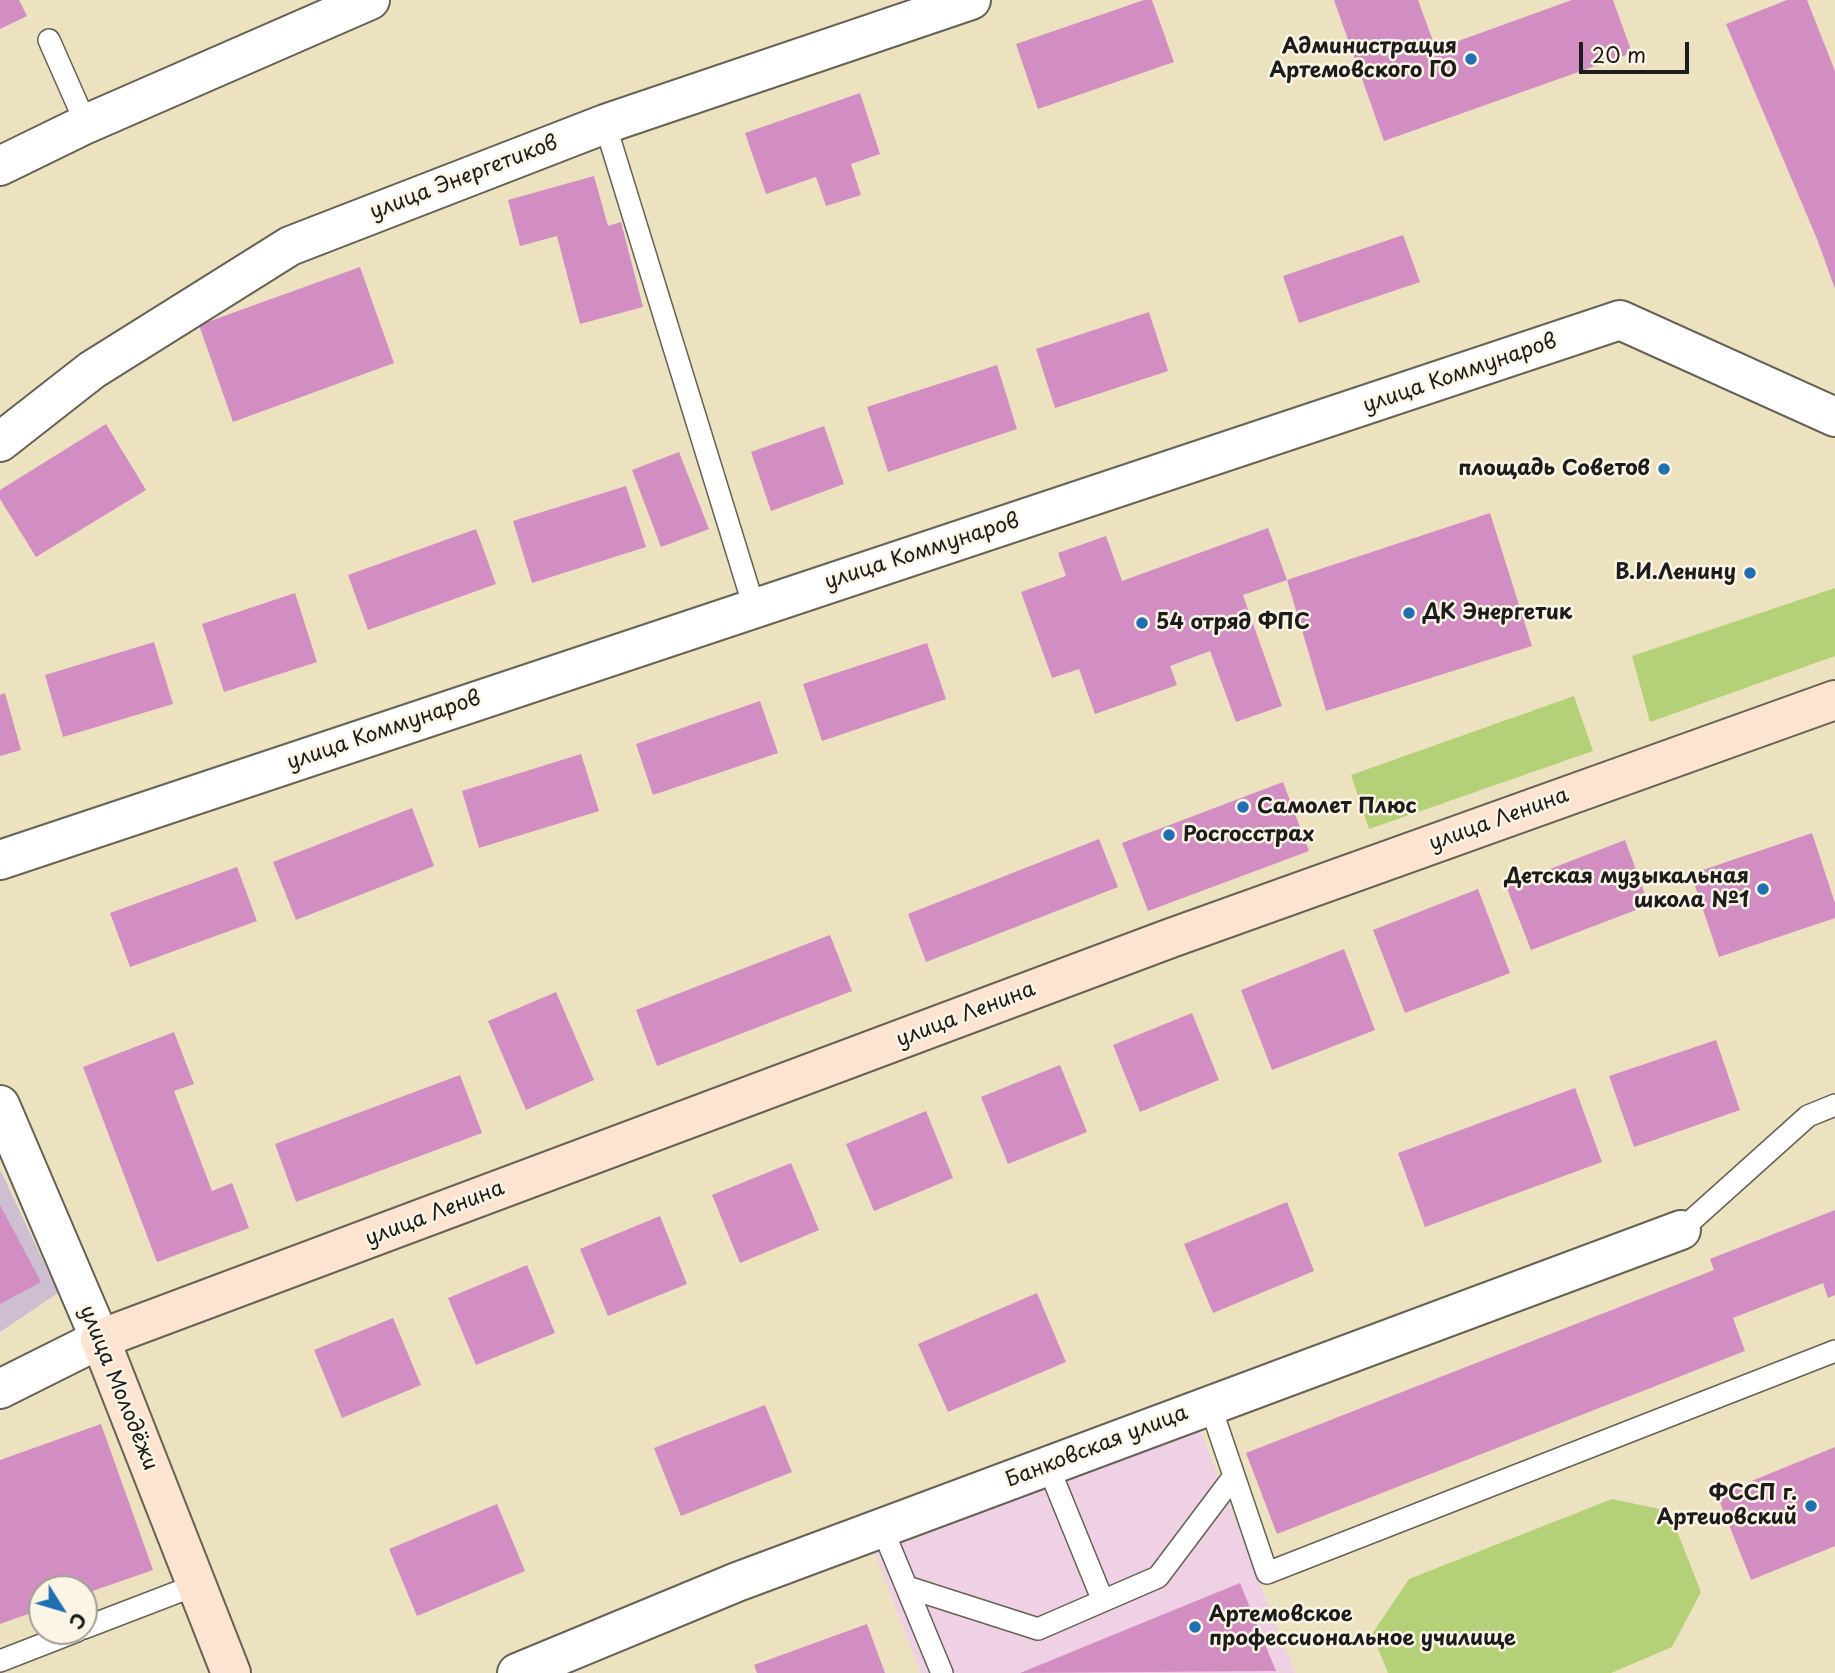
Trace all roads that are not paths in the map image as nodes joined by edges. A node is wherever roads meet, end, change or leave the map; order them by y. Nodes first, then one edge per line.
1 (370, 0) edge
2 (971, 0) edge
3 (49, 40) dead end
4 (86, 124) junction
5 (605, 124) junction
6 (0, 166) edge
7 (1835, 417) edge
8 (0, 442) edge
9 (754, 607) junction
10 (1835, 700) edge
11 (0, 860) edge
12 (0, 1105) edge
13 (1835, 1105) edge
14 (1681, 1230) joint
15 (100, 1339) junction
16 (1835, 1351) edge
17 (0, 1389) edge
18 (1210, 1405) junction
19 (1048, 1465) junction
20 (1234, 1476) junction
21 (882, 1528) junction
22 (196, 1585) junction
23 (907, 1587) junction
24 (1103, 1601) junction
25 (98, 1623) edge
26 (41, 1645) edge
27 (0, 1661) edge
28 (230, 1673) edge
29 (517, 1673) edge
30 (942, 1673) edge

1 - 4 street
2 - 5 street, улица Энергетиков
3 - 4 lane
4 - 6 street
5 - 8 street, улица Энергетиков
5 - 9 lane
7 - 9 street, улица Коммунаров
9 - 11 street, улица Коммунаров
10 - 15 street, улица Ленина
12 - 15 street, улица Молодёжи
13 - 14 lane
14 - 18 street, Банковская улица
15 - 17 street
15 - 22 street, улица Молодёжи
16 - 20 lane
18 - 19 street, Банковская улица
18 - 20 lane
19 - 21 street, Банковская улица
19 - 24 lane
20 - 24 lane
21 - 23 lane
21 - 29 street, Банковская улица
22 - 25 lane
22 - 28 street, улица Молодёжи
23 - 24 lane
23 - 30 lane
26 - 27 lane

